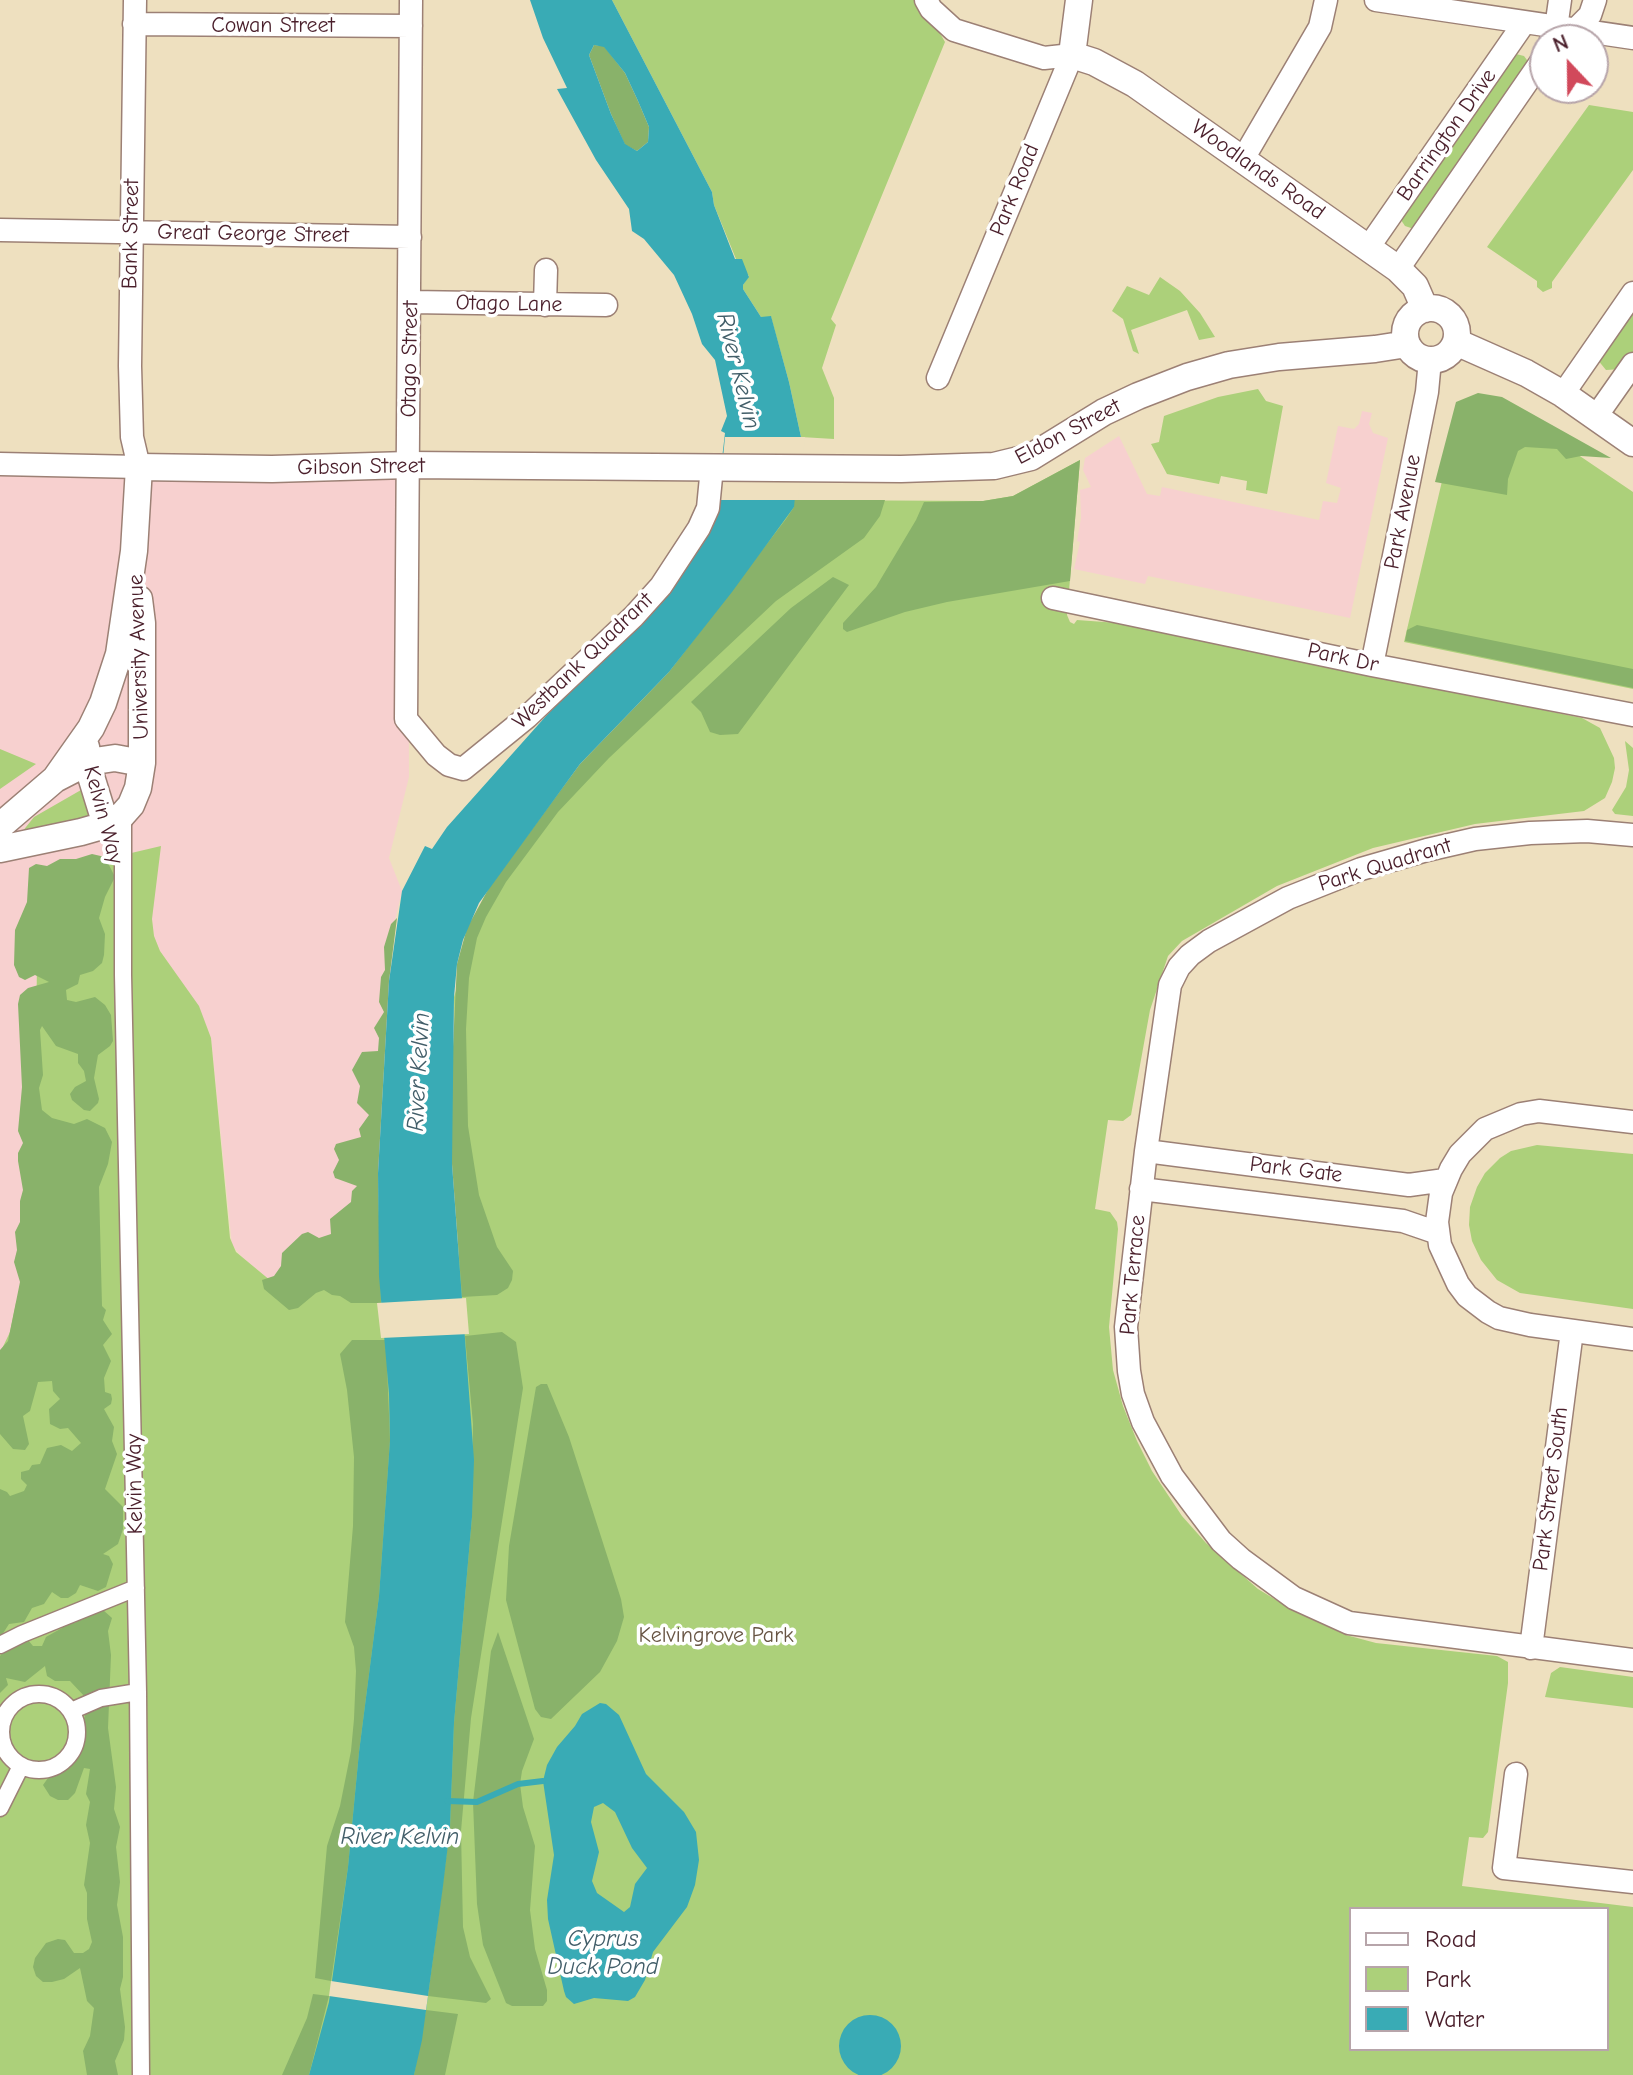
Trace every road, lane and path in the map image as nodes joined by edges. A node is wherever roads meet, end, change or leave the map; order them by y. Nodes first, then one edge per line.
1 (135, 0) edge
2 (411, 0) edge
3 (926, 0) edge
4 (1079, 0) edge
5 (1326, 0) edge
6 (1376, 0) edge
7 (1560, 0) edge
8 (1595, 0) edge
9 (1524, 23) junction
10 (134, 24) junction
11 (1529, 24) edge
12 (1561, 24) edge
13 (1576, 24) edge
14 (411, 26) junction
15 (1609, 36) edge
16 (1633, 38) edge
17 (1072, 55) junction
18 (1529, 79) edge
19 (1243, 159) junction
20 (0, 230) edge
21 (131, 232) junction
22 (410, 237) junction
23 (1368, 248) junction
24 (1398, 269) junction
25 (546, 270) dead end
26 (1633, 293) edge
27 (411, 302) junction
28 (545, 305) junction
29 (606, 305) dead end
30 (1425, 309) junction
31 (1456, 342) junction
32 (1407, 344) junction
33 (1430, 360) junction
34 (1633, 364) edge
35 (938, 378) dead end
36 (1563, 394) junction
37 (1595, 418) junction
38 (1633, 443) edge
39 (0, 464) edge
40 (408, 465) junction
41 (139, 467) junction
42 (717, 467) junction
43 (134, 551) junction
44 (1053, 598) dead end
45 (1372, 665) junction
46 (1602, 709) junction
47 (1633, 715) edge
48 (406, 719) joint
49 (1633, 732) edge
50 (86, 749) junction
51 (142, 763) junction
52 (114, 821) junction
53 (0, 826) edge
54 (1633, 835) edge
55 (0, 849) edge
56 (1170, 985) joint
57 (1633, 1122) edge
58 (1146, 1151) junction
59 (1445, 1180) junction
60 (1141, 1189) junction
61 (1438, 1233) junction
62 (1572, 1331) junction
63 (1633, 1339) edge
64 (136, 1588) junction
65 (0, 1645) edge
66 (1531, 1648) junction
67 (1633, 1660) edge
68 (138, 1692) junction
69 (71, 1711) junction
70 (21, 1766) junction
71 (1516, 1774) dead end
72 (0, 1808) edge
73 (1633, 1882) edge
74 (141, 2075) edge

1 - 10 street, Bank Street
2 - 14 street, Otago Street
3 - 17 street
4 - 17 street, Park Road
5 - 19 street
6 - 9 street
7 - 12 street
8 - 13 street
9 - 11 street
9 - 23 street, Barrington Drive
10 - 14 street, Cowan Street
10 - 21 street, Bank Street
14 - 22 street, Otago Street
15 - 16 street
17 - 19 street, Woodlands Road
17 - 35 street, Park Road
18 - 24 street, Barrington Drive
19 - 23 street, Woodlands Road
20 - 21 street, Great George Street
21 - 22 street, Great George Street
21 - 41 street, Bank Street
22 - 27 street, Otago Street
23 - 24 street, Woodlands Road
24 - 30 street, Woodlands Road
25 - 28 street
26 - 36 street
27 - 28 street, Otago Lane
27 - 40 street, Otago Street
28 - 29 street, Otago Lane
30 - 31 street
30 - 32 street
31 - 33 street
31 - 36 street
32 - 33 street
32 - 42 street, Eldon Street
33 - 45 street, Park Avenue
34 - 37 street
36 - 37 street
37 - 38 street
39 - 41 street, Gibson Street
40 - 41 street, Gibson Street
40 - 42 street, Gibson Street
40 - 48 street, Otago Street
41 - 43 street, University Avenue
42 - 48 street, Westbank Quadrant
43 - 50 street, University Avenue
43 - 51 street, University Avenue
44 - 45 street, Park Dr
45 - 46 street, Park Dr
46 - 47 street, Park Dr
46 - 49 street
50 - 51 street, University Avenue
50 - 52 street, Kelvin Way
50 - 53 street, University Avenue
51 - 52 street, University Avenue
52 - 55 street
52 - 64 street, Kelvin Way
54 - 56 street, Park Quadrant
56 - 58 street, Park Terrace
57 - 59 street
58 - 59 street, Park Gate
58 - 60 street, Park Terrace
59 - 61 street
60 - 61 street, Park Gate
60 - 66 street, Park Terrace
61 - 62 street
62 - 63 street
62 - 66 street, Park Street South
64 - 65 street
64 - 68 street, Kelvin Way
66 - 67 street, Park Terrace
68 - 69 street
68 - 74 street, Kelvin Way
69 - 70 street
69 - 70 street
70 - 72 street
71 - 73 street

